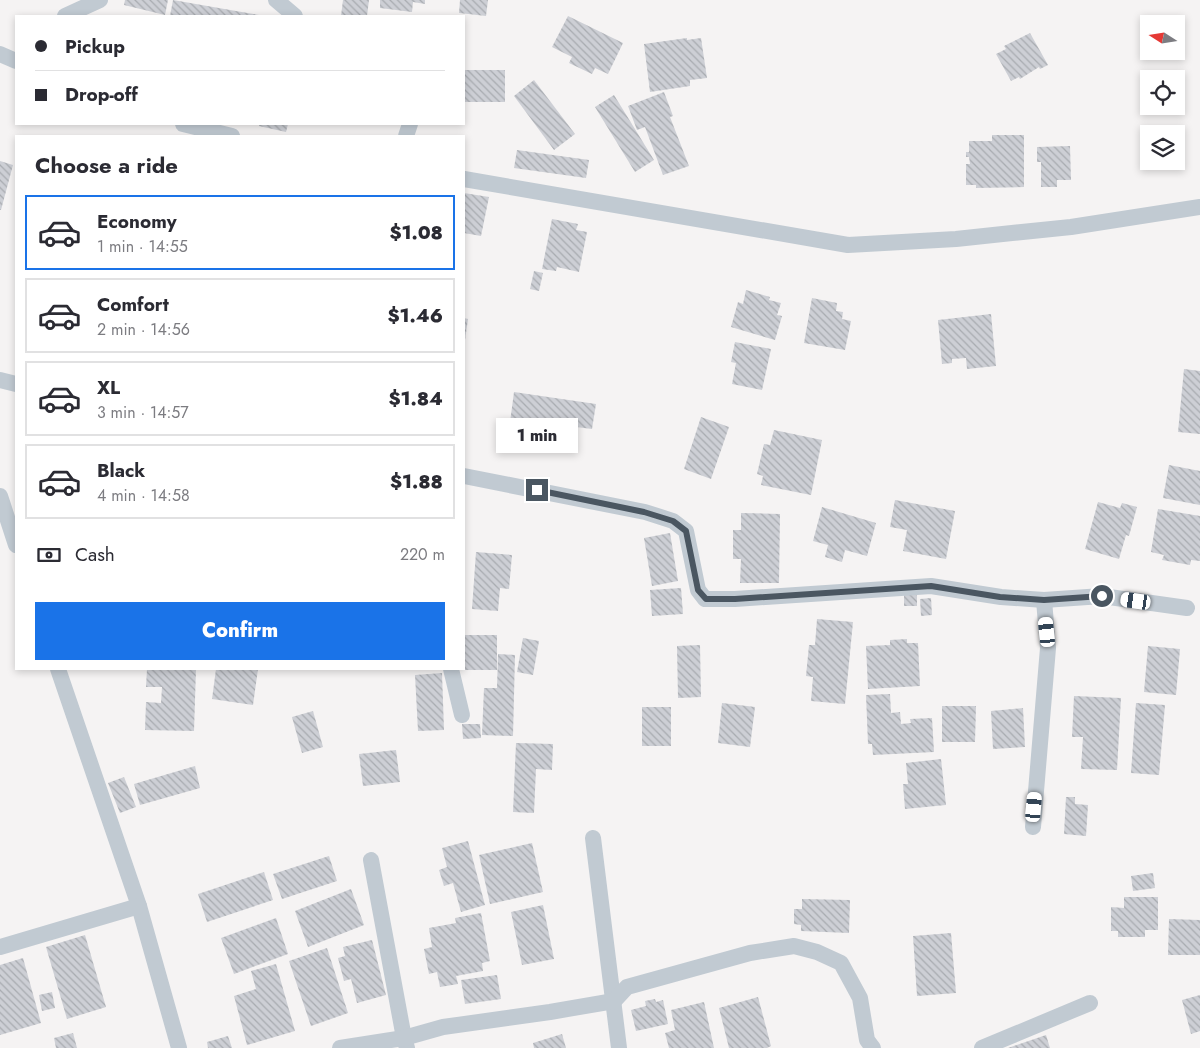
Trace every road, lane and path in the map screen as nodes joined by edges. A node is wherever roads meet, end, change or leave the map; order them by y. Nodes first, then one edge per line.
1 (100, 0) edge
2 (276, 0) edge
3 (67, 15) edge
4 (294, 15) edge
5 (0, 54) edge
6 (15, 61) edge
7 (187, 125) edge
8 (228, 135) edge
9 (465, 179) edge
10 (1200, 207) edge
11 (0, 380) edge
12 (15, 384) edge
13 (465, 476) edge
14 (0, 496) edge
15 (15, 542) edge
16 (1044, 600) junction
17 (1188, 608) dead end
18 (58, 670) edge
19 (451, 670) edge
20 (462, 715) dead end
21 (1033, 827) dead end
22 (593, 838) dead end
23 (371, 860) dead end
24 (139, 906) junction
25 (0, 946) edge
26 (614, 1001) junction
27 (1090, 1003) dead end
28 (405, 1043) edge
29 (179, 1048) edge
30 (340, 1048) edge
31 (619, 1048) edge
32 (873, 1048) edge
33 (982, 1048) edge

1 - 3 street
2 - 4 street
5 - 6 street
7 - 8 street
9 - 10 street
11 - 12 street
13 - 16 street
14 - 15 street
16 - 17 street
16 - 21 street
18 - 24 street
19 - 20 street
22 - 26 street
23 - 28 street
24 - 25 street
24 - 29 street
26 - 28 street
26 - 31 street
26 - 32 street
27 - 33 street
28 - 30 street

